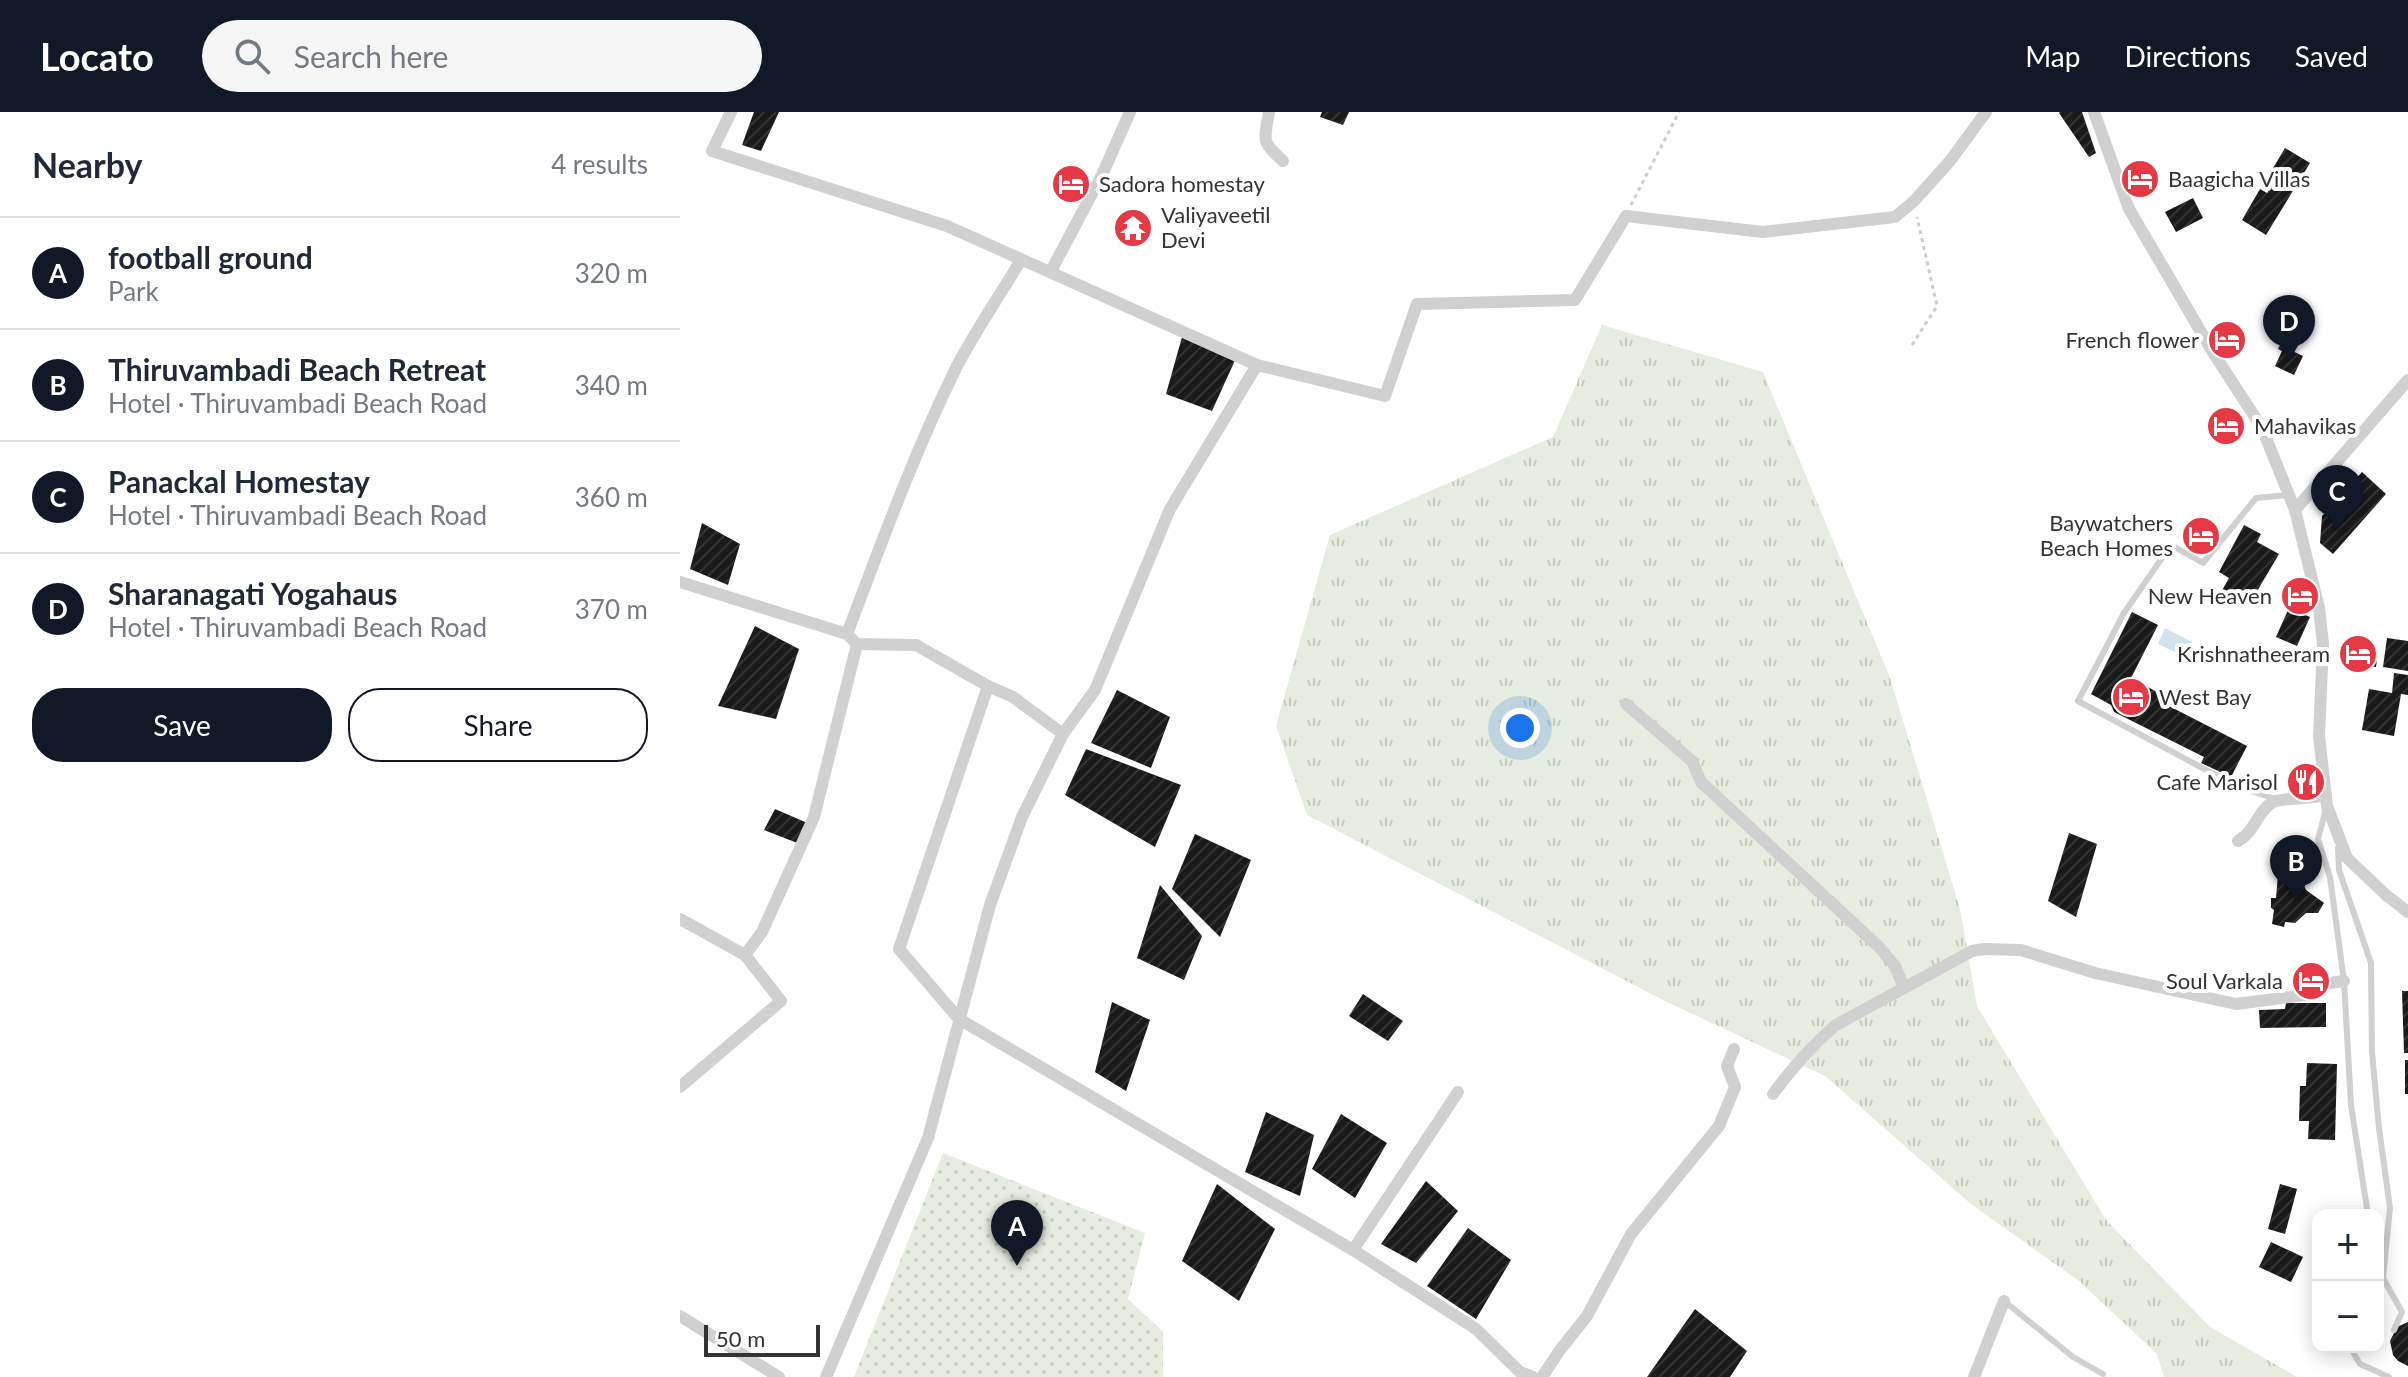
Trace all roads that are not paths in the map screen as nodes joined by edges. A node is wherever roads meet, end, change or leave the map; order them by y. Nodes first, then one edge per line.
1 (731, 112) edge
2 (1130, 112) edge
3 (1269, 112) edge
4 (1986, 112) edge
5 (2094, 112) edge
6 (1283, 161) dead end
7 (1021, 260) junction
8 (1051, 271) junction
9 (1257, 365) junction
10 (2408, 380) edge
11 (2289, 495) junction
12 (2295, 510) junction
13 (680, 582) edge
14 (852, 639) junction
15 (988, 686) junction
16 (1626, 704) dead end
17 (1063, 734) junction
18 (2279, 800) junction
19 (2326, 800) junction
20 (2238, 841) dead end
21 (2408, 912) edge
22 (680, 919) edge
23 (745, 955) junction
24 (2344, 981) junction
25 (1904, 988) junction
26 (959, 1019) junction
27 (1734, 1049) dead end
28 (680, 1087) edge
29 (1458, 1092) dead end
30 (1773, 1094) dead end
31 (2367, 1209) edge
32 (1353, 1250) junction
33 (2004, 1301) joint
34 (680, 1316) edge
35 (2394, 1330) dead end
36 (2354, 1353) edge
37 (2103, 1374) dead end
38 (1524, 1375) edge
39 (779, 1377) edge
40 (826, 1377) edge
41 (1542, 1377) edge
42 (1974, 1377) edge
43 (2389, 1377) edge

1 - 7 street
2 - 8 street
3 - 6 street
4 - 9 street
5 - 11 street
7 - 8 street
7 - 14 street
8 - 9 street
9 - 17 street
10 - 12 street
11 - 12 street
11 - 18 lane
12 - 19 street
13 - 14 street
14 - 15 street
14 - 23 street
15 - 17 street
15 - 26 street
16 - 25 street
17 - 26 street
18 - 19 street
18 - 20 street
19 - 21 street
19 - 24 lane
19 - 35 lane
22 - 23 street
23 - 28 street
24 - 25 street
24 - 31 lane
25 - 30 street
26 - 32 street
26 - 40 street
27 - 41 street
29 - 32 street
32 - 38 street
33 - 37 lane
33 - 42 street
34 - 39 street
36 - 43 lane

